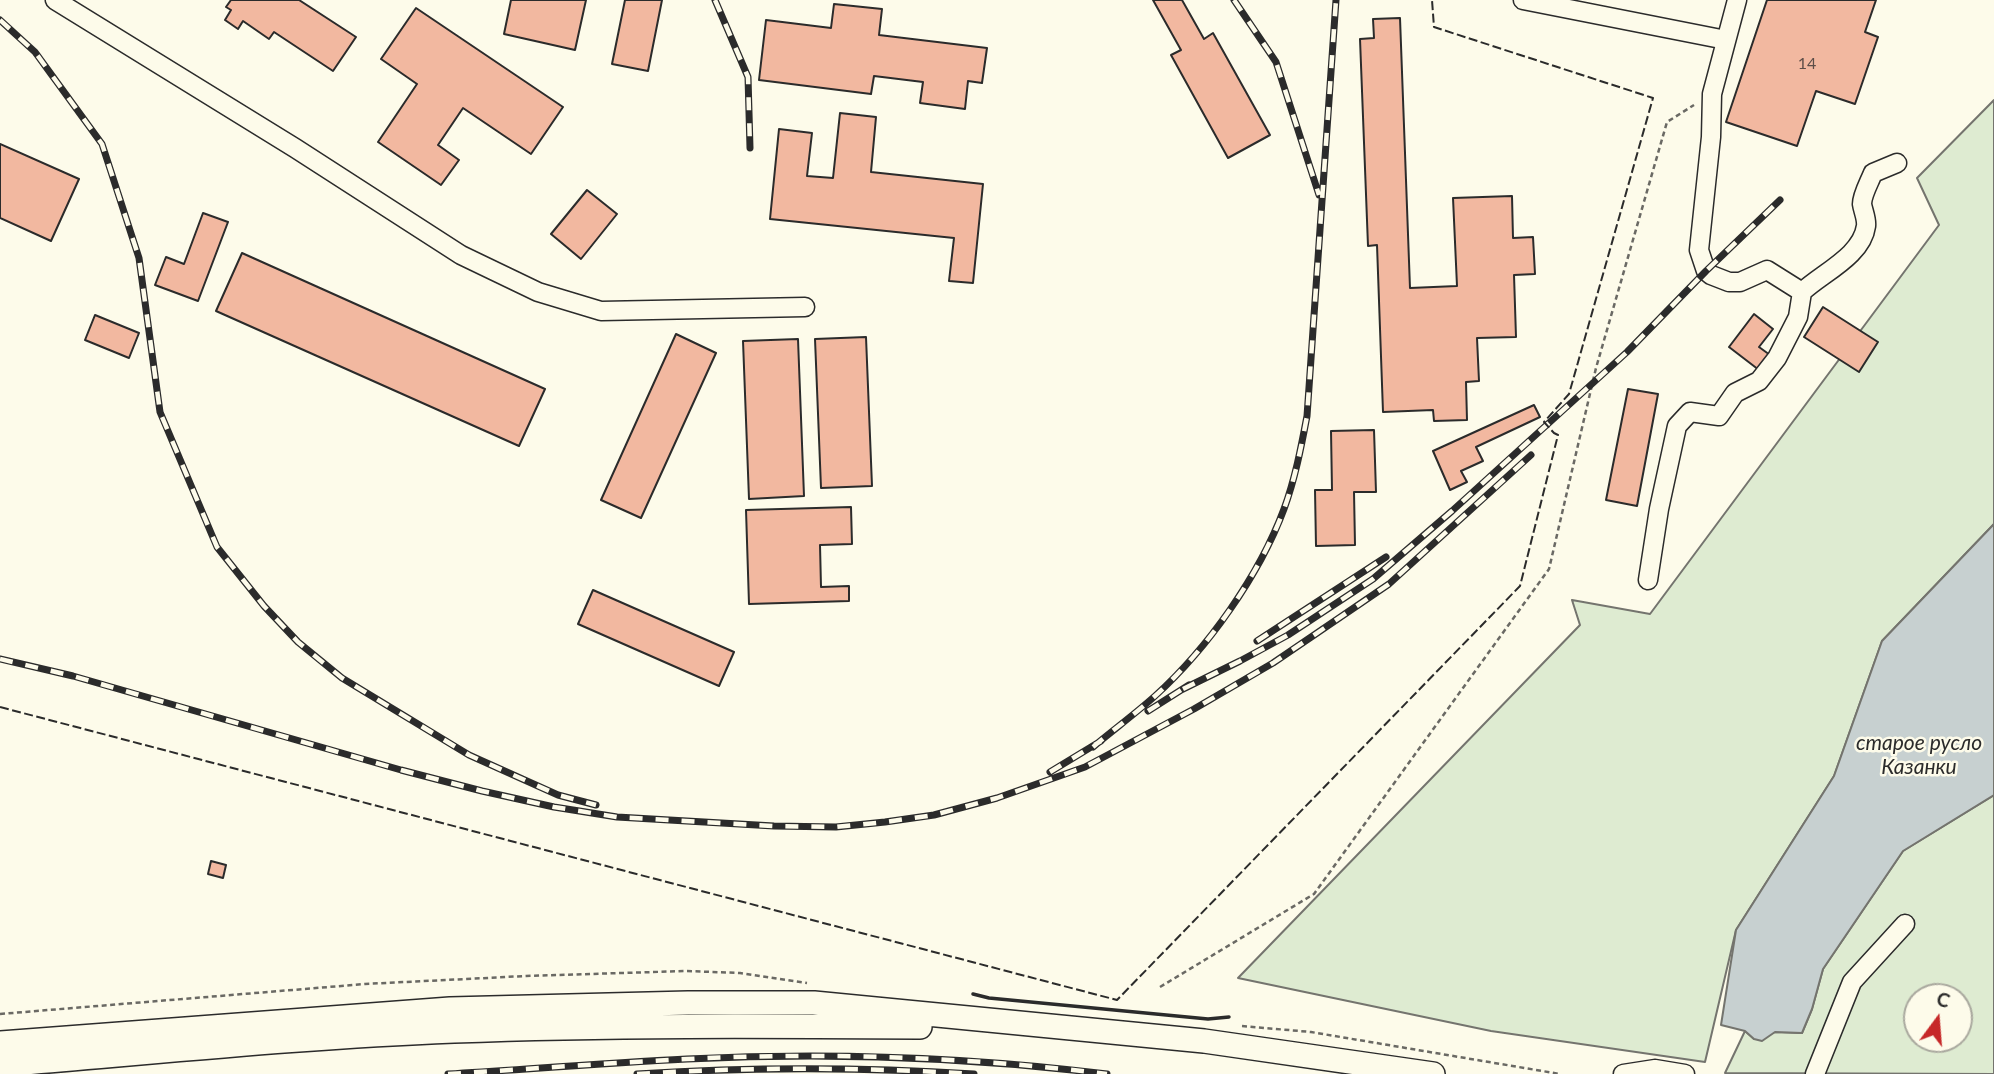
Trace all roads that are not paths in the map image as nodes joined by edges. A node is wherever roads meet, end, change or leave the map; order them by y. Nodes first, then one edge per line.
1 (55, 0) edge
2 (1523, 0) edge
3 (1737, 0) edge
4 (1726, 40) junction
5 (1897, 163) dead end
6 (1802, 292) junction
7 (806, 307) dead end
8 (1648, 580) dead end
9 (1905, 924) dead end
10 (1066, 1028) junction
11 (0, 1043) edge
12 (0, 1065) edge
13 (1433, 1074) edge
14 (1623, 1074) edge
15 (1685, 1074) edge
16 (1815, 1074) edge

1 - 7 street
2 - 4 street
3 - 4 street
4 - 6 street
5 - 6 street
6 - 8 street
9 - 16 street
10 - 11 main road
10 - 12 main road
10 - 13 main road
14 - 15 street

